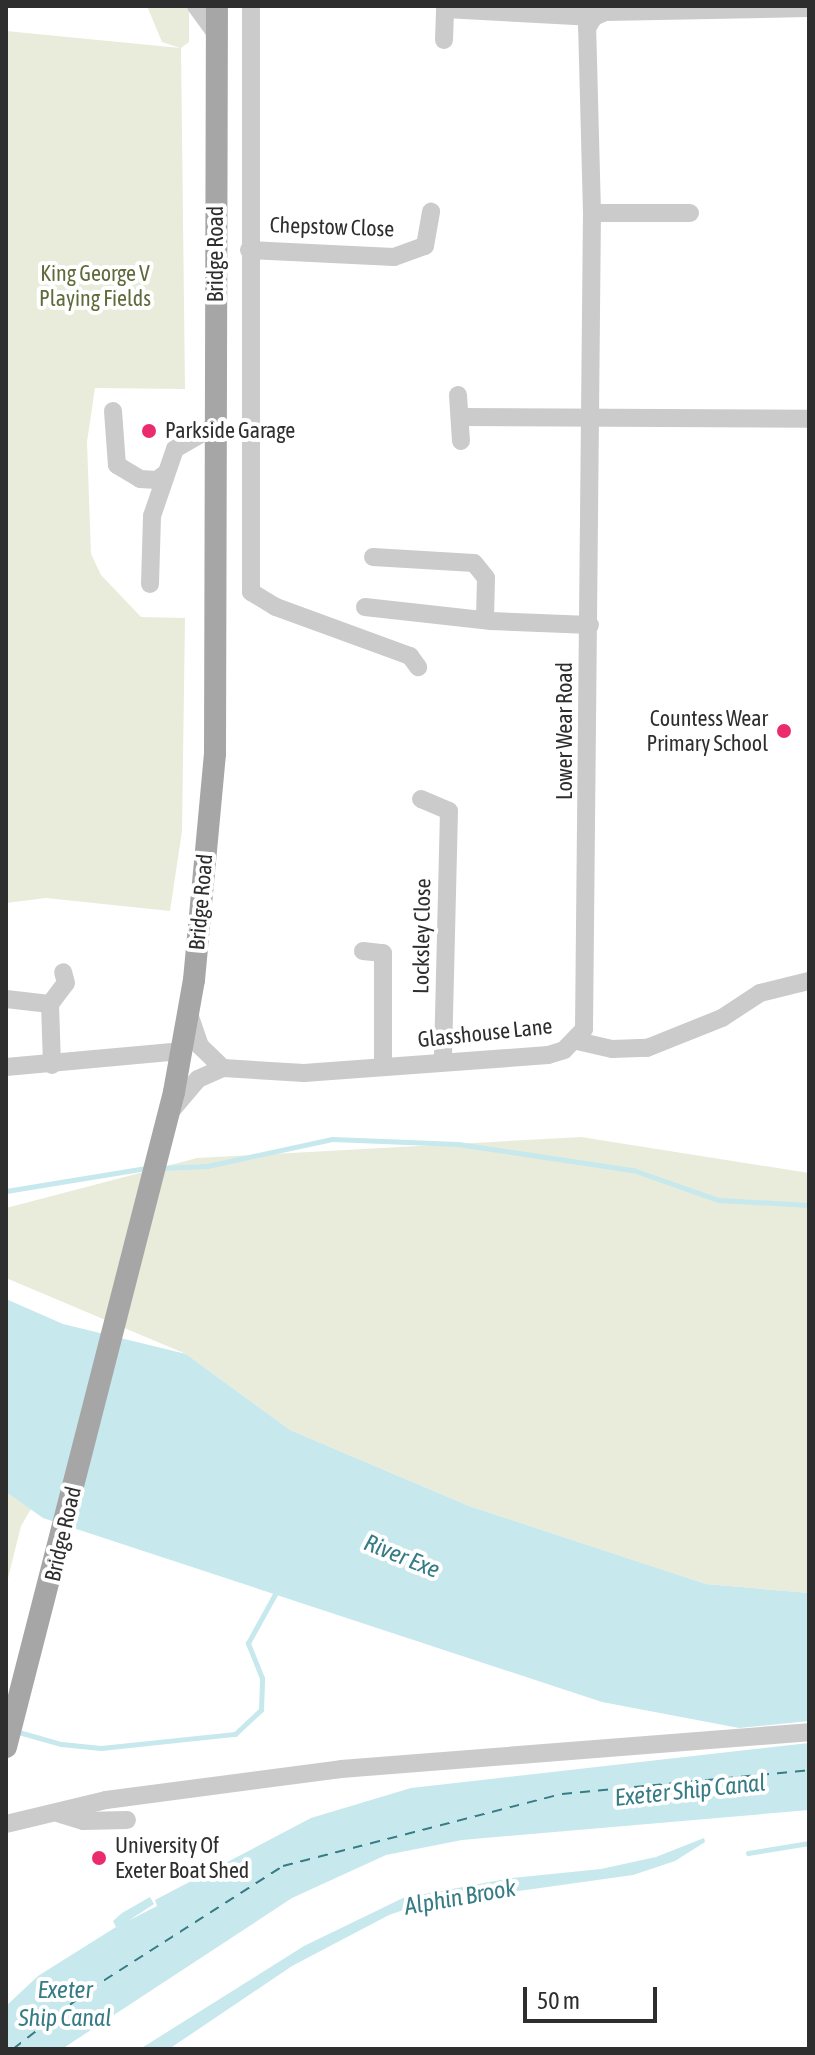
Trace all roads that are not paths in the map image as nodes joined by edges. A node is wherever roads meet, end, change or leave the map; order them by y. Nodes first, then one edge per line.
1 (196, 6) edge
2 (217, 6) edge
3 (251, 6) edge
4 (445, 7) edge
5 (809, 8) edge
6 (594, 17) junction
7 (216, 34) junction
8 (444, 40) dead end
9 (431, 212) dead end
10 (592, 213) junction
11 (690, 213) dead end
12 (249, 250) junction
13 (458, 395) dead end
14 (113, 411) dead end
15 (460, 417) junction
16 (587, 418) junction
17 (809, 419) edge
18 (215, 426) junction
19 (461, 441) dead end
20 (166, 473) junction
21 (373, 557) dead end
22 (150, 584) dead end
23 (365, 607) dead end
24 (485, 620) junction
25 (590, 625) junction
26 (418, 667) dead end
27 (421, 799) dead end
28 (363, 951) dead end
29 (63, 972) dead end
30 (809, 981) edge
31 (6, 999) edge
32 (50, 1004) junction
33 (189, 1014) junction
34 (577, 1041) junction
35 (183, 1051) junction
36 (443, 1062) junction
37 (52, 1065) junction
38 (6, 1067) edge
39 (383, 1067) junction
40 (223, 1068) junction
41 (168, 1116) junction
42 (809, 1732) edge
43 (6, 1747) edge
44 (57, 1814) junction
45 (127, 1820) dead end
46 (6, 1824) edge

1 - 7 street
2 - 7 main road, Bridge Road
3 - 12 street, Bridge Road
4 - 6 street
4 - 8 street
5 - 6 street
6 - 10 street, Lower Wear Road
7 - 18 main road, Bridge Road
9 - 12 street, Chepstow Close
10 - 11 street
10 - 16 street, Lower Wear Road
12 - 26 street, Bridge Road
13 - 15 street
14 - 20 street
15 - 16 street
15 - 19 street
16 - 17 street
16 - 25 street, Lower Wear Road
18 - 20 street
18 - 33 main road, Bridge Road
20 - 22 street
21 - 24 street
23 - 24 street
24 - 25 street
25 - 34 street, Lower Wear Road
27 - 36 street, Locksley Close
28 - 39 street
29 - 32 street
30 - 34 street, Glasshouse Lane
31 - 32 street
32 - 37 street
33 - 35 main road, Bridge Road
33 - 40 street
34 - 36 street, Glasshouse Lane
35 - 37 street
35 - 41 main road, Bridge Road
36 - 39 street, Glasshouse Lane
37 - 38 street
39 - 40 street, Glasshouse Lane
40 - 41 street
41 - 43 main road, Bridge Road
42 - 44 street
44 - 45 street
44 - 46 street

